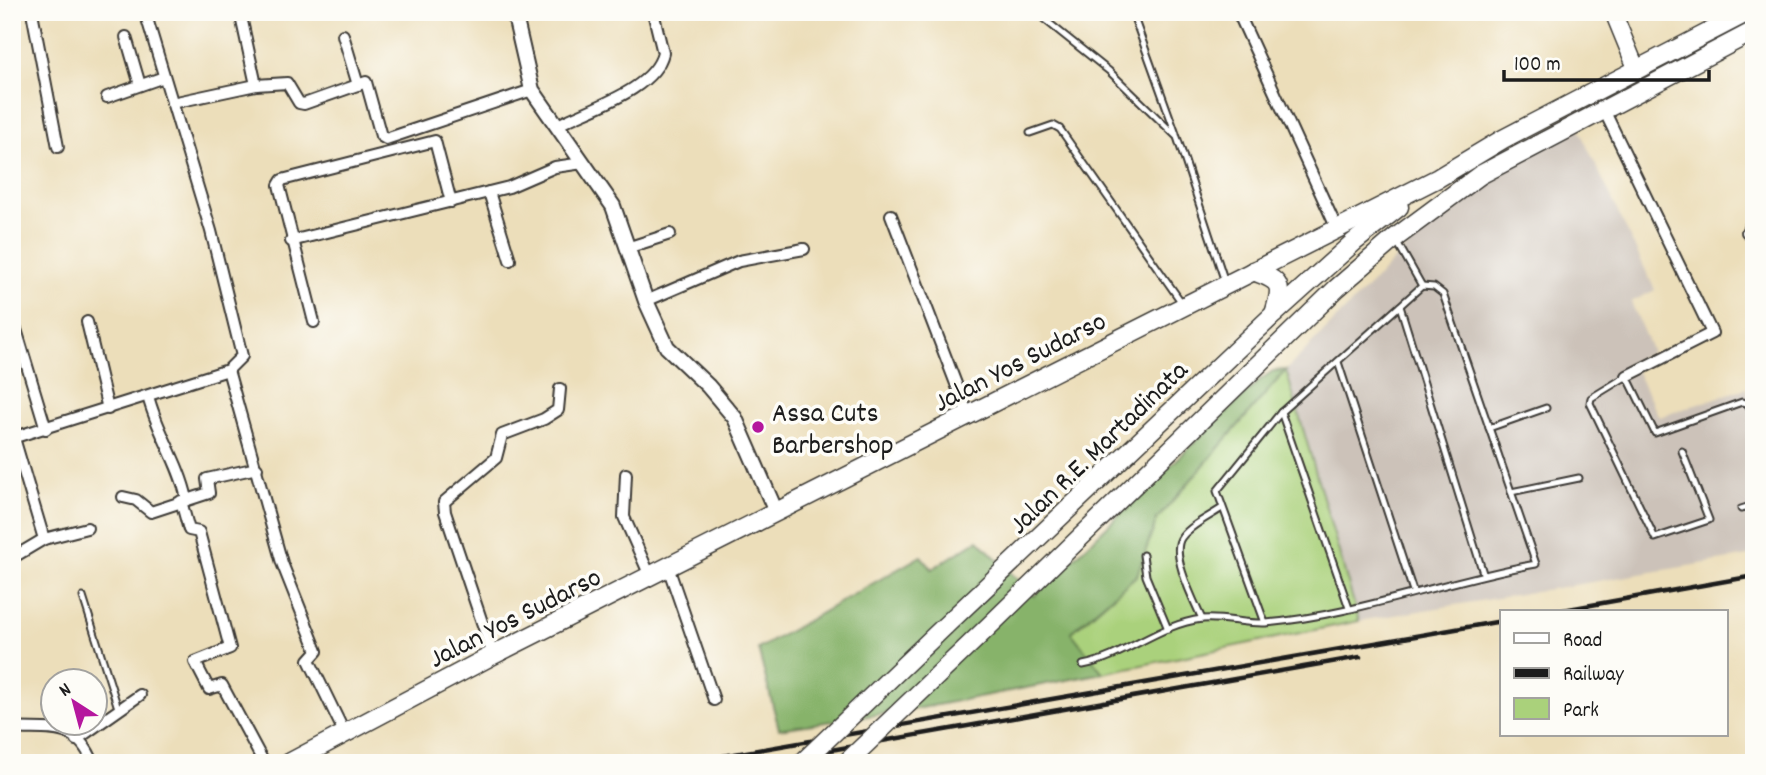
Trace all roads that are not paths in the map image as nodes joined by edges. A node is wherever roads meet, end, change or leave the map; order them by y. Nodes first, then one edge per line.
1 (32, 12) edge
2 (145, 12) edge
3 (240, 12) edge
4 (514, 12) edge
5 (653, 12) edge
6 (1132, 12) edge
7 (1238, 12) edge
8 (1613, 12) edge
9 (1748, 12) edge
10 (1044, 19) dead end
11 (1754, 31) edge
12 (343, 35) dead end
13 (126, 37) dead end
14 (1636, 68) junction
15 (164, 77) junction
16 (139, 85) junction
17 (256, 85) junction
18 (358, 85) junction
19 (532, 90) junction
20 (107, 97) dead end
21 (172, 103) junction
22 (1603, 108) junction
23 (556, 126) junction
24 (1030, 133) dead end
25 (1177, 137) junction
26 (58, 147) dead end
27 (583, 163) junction
28 (1438, 178) junction
29 (489, 192) junction
30 (451, 202) junction
31 (891, 215) dead end
32 (1754, 219) edge
33 (1337, 229) junction
34 (1746, 232) dead end
35 (670, 234) dead end
36 (1395, 238) junction
37 (292, 241) junction
38 (629, 247) junction
39 (804, 249) dead end
40 (510, 260) dead end
41 (1253, 271) junction
42 (1226, 285) junction
43 (1422, 286) junction
44 (646, 300) junction
45 (1184, 306) junction
46 (1400, 306) junction
47 (1273, 315) junction
48 (12, 316) edge
49 (87, 322) dead end
50 (314, 322) dead end
51 (1338, 362) junction
52 (228, 370) junction
53 (1627, 376) junction
54 (560, 389) dead end
55 (148, 396) junction
56 (1546, 408) dead end
57 (108, 409) junction
58 (1281, 412) junction
59 (968, 415) junction
60 (1754, 415) edge
61 (1489, 428) junction
62 (46, 429) junction
63 (13, 438) edge
64 (1682, 451) dead end
65 (257, 468) junction
66 (626, 474) dead end
67 (1579, 478) dead end
68 (1511, 492) junction
69 (123, 498) dead end
70 (184, 500) junction
71 (1754, 505) edge
72 (1222, 508) junction
73 (1741, 509) dead end
74 (776, 512) junction
75 (87, 528) dead end
76 (44, 539) junction
77 (1143, 555) dead end
78 (12, 558) edge
79 (668, 567) junction
80 (1483, 573) junction
81 (649, 576) junction
82 (1413, 591) junction
83 (83, 597) dead end
84 (1349, 608) junction
85 (1202, 619) junction
86 (1265, 623) junction
87 (1168, 629) junction
88 (493, 655) junction
89 (1083, 664) dead end
90 (140, 695) dead end
91 (714, 700) dead end
92 (119, 711) junction
93 (12, 727) edge
94 (345, 734) junction
95 (76, 740) junction
96 (93, 763) edge
97 (264, 763) edge
98 (289, 763) edge
99 (802, 763) edge
100 (846, 763) edge

1 - 26 street
2 - 15 street
3 - 17 street
4 - 19 street
5 - 23 street
6 - 25 lane
7 - 33 street
8 - 14 main road
9 - 14 highway
10 - 25 lane
11 - 22 highway, Jalan R.E. Martadinata
12 - 18 street
13 - 16 street
14 - 28 highway
15 - 16 street
15 - 21 street
16 - 20 street
17 - 18 street
17 - 21 street
18 - 19 street
19 - 23 street
21 - 52 street
22 - 36 highway, Jalan R.E. Martadinata
22 - 53 street
23 - 27 street
24 - 45 lane
25 - 42 lane
27 - 29 street
27 - 38 street
28 - 33 highway, Jalan Yos Sudarso
28 - 47 highway, Jalan R.E. Martadinata
29 - 30 street
29 - 40 street
30 - 37 street
30 - 37 street
31 - 59 street
32 - 34 street
33 - 41 highway, Jalan Yos Sudarso
35 - 38 street
36 - 43 lane
36 - 100 highway, Jalan R.E. Martadinata, bridge
37 - 50 street
38 - 44 street
39 - 44 street
41 - 42 highway, Jalan Yos Sudarso
41 - 47 highway
42 - 45 highway, Jalan Yos Sudarso
43 - 46 lane
43 - 61 lane
44 - 74 street
45 - 59 highway, Jalan Yos Sudarso
46 - 51 lane
46 - 80 lane
47 - 99 highway, Jalan R.E. Martadinata, bridge
48 - 62 street
49 - 57 street
51 - 58 lane
51 - 82 lane
52 - 55 street
52 - 65 street
53 - 60 lane
53 - 64 lane
54 - 88 street
55 - 57 street
55 - 70 street
56 - 61 lane
57 - 62 street
58 - 72 lane
58 - 84 lane
59 - 74 highway, Jalan Yos Sudarso
61 - 68 lane
62 - 63 street
63 - 76 street
65 - 70 street
65 - 94 street
66 - 81 street
67 - 68 lane
68 - 80 lane
69 - 70 street
70 - 97 street
71 - 73 lane
72 - 85 lane
72 - 86 lane
74 - 79 highway, Jalan Yos Sudarso
75 - 76 street
76 - 78 street
77 - 87 lane
79 - 81 highway, Jalan Yos Sudarso
79 - 91 street
80 - 82 lane
81 - 88 highway, Jalan Yos Sudarso
82 - 84 lane
83 - 92 lane
84 - 86 lane
85 - 86 lane
85 - 87 lane
87 - 89 lane
88 - 94 highway, Jalan Yos Sudarso
90 - 92 street
92 - 95 street
93 - 95 street
94 - 98 highway, Jalan Yos Sudarso
95 - 96 street

